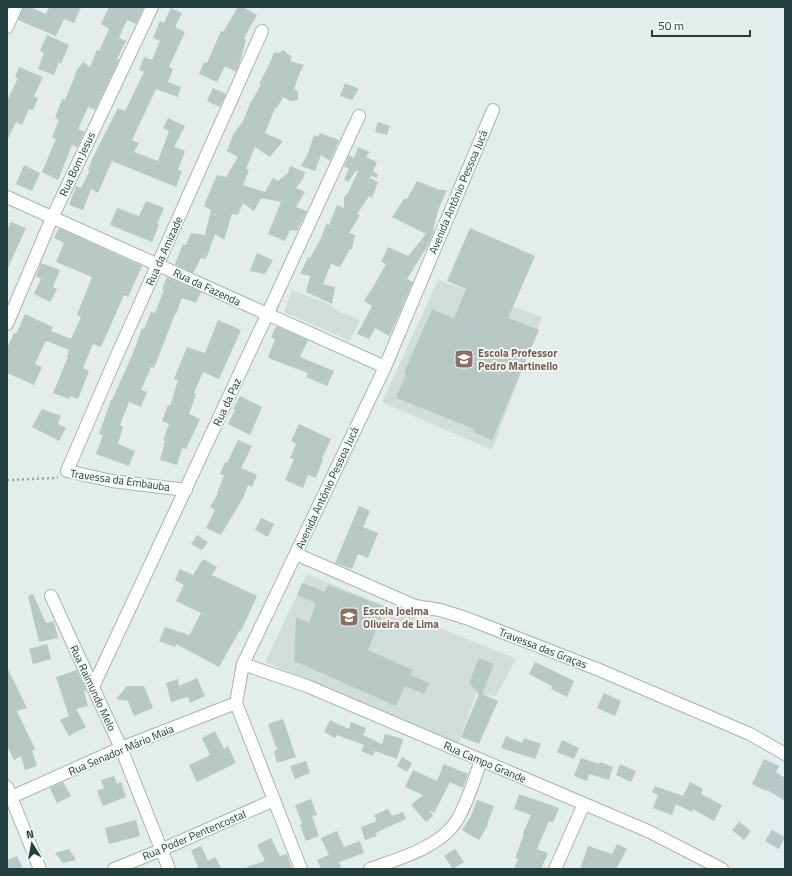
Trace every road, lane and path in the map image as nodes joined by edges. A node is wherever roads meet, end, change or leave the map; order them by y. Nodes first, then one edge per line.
1 (16, 7) edge
2 (152, 7) edge
3 (7, 27) edge
4 (262, 31) dead end
5 (493, 110) dead end
6 (359, 116) dead end
7 (7, 197) edge
8 (52, 218) junction
9 (158, 265) junction
10 (267, 315) junction
11 (7, 324) edge
12 (385, 367) junction
13 (67, 471) junction
14 (7, 480) edge
15 (186, 490) junction
16 (296, 554) junction
17 (51, 596) dead end
18 (243, 664) junction
19 (93, 687) junction
20 (236, 703) junction
21 (121, 748) junction
22 (785, 754) edge
23 (481, 760) junction
24 (8, 794) edge
25 (274, 800) junction
26 (584, 804) junction
27 (161, 850) junction
28 (703, 858) junction
29 (40, 869) edge
30 (114, 869) edge
31 (169, 869) edge
32 (301, 869) edge
33 (370, 869) edge
34 (555, 869) edge
35 (697, 869) edge
36 (722, 869) edge

1 - 3 street
2 - 8 street, Rua Bom Jesus
4 - 9 street, Rua da Amizade
5 - 12 street, Avenida Antônio Pessoa Jucá
6 - 10 street, Rua da Paz
7 - 8 street, Rua da Fazenda
8 - 9 street, Rua da Fazenda
8 - 11 street, Rua Bom Jesus
9 - 10 street, Rua da Fazenda
9 - 13 street, Rua da Amizade
10 - 12 street, Rua da Fazenda
10 - 15 street, Rua da Paz
12 - 16 street, Avenida Antônio Pessoa Jucá
13 - 14 path, Travessa da Embauba
13 - 15 street, Travessa da Embauba
15 - 19 street, Rua da Paz
16 - 18 street, Avenida Antônio Pessoa Jucá
16 - 22 street, Travessa das Graças
17 - 19 street, Rua Raimundo Melo
18 - 20 street, Avenida Antônio Pessoa Jucá
18 - 23 street, Rua Campo Grande
19 - 21 street, Rua Raimundo Melo
20 - 21 street, Rua Senador Mário Maia
20 - 25 street
21 - 24 street, Rua Senador Mário Maia
21 - 27 street, Rua Raimundo Melo
23 - 26 street, Rua Campo Grande
23 - 33 street
24 - 29 street
25 - 27 street, Rua Poder Pentencostal
25 - 32 street
26 - 28 street, Rua Campo Grande
26 - 34 street
27 - 30 street, Rua Poder Pentencostal
27 - 31 street, Rua Raimundo Melo
28 - 35 street
28 - 36 street, Rua Campo Grande

